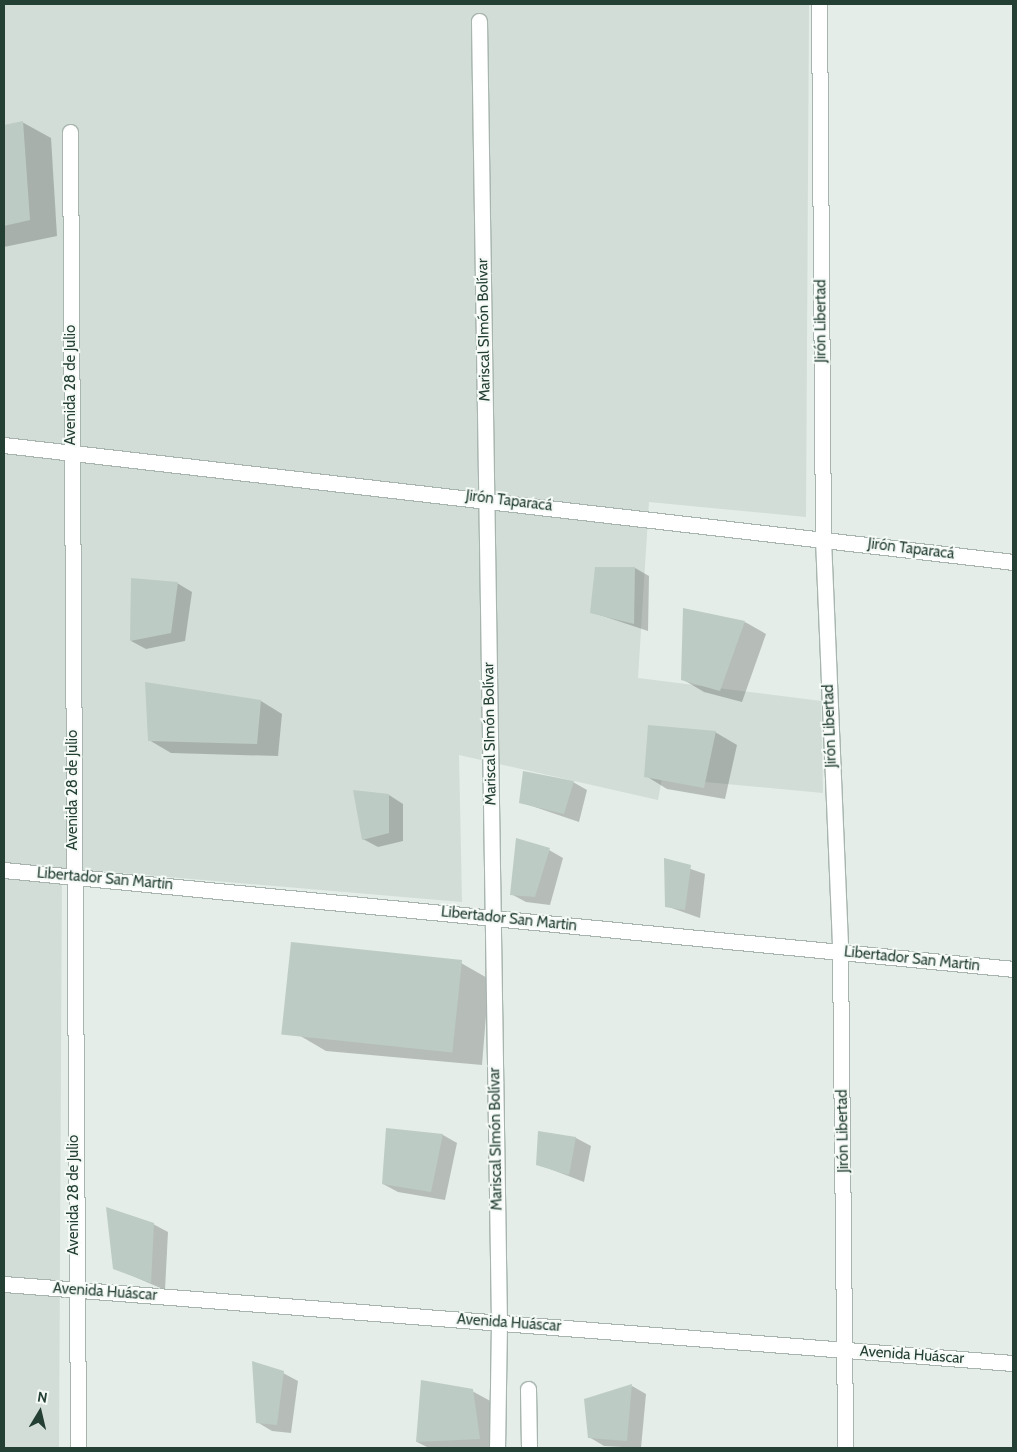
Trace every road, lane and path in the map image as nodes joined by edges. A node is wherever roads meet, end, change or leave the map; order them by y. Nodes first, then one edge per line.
1 (819, 4) edge
2 (480, 21) dead end
3 (70, 132) dead end
4 (4, 445) edge
5 (71, 453) junction
6 (487, 498) junction
7 (823, 539) junction
8 (1013, 562) edge
9 (4, 870) edge
10 (74, 876) junction
11 (493, 918) junction
12 (840, 952) junction
13 (1013, 969) edge
14 (4, 1284) edge
15 (74, 1290) junction
16 (499, 1323) junction
17 (847, 1350) junction
18 (1013, 1363) edge
19 (528, 1389) dead end
20 (78, 1448) edge
21 (497, 1448) edge
22 (529, 1448) edge
23 (845, 1448) edge

1 - 7 street, Jirón Libertad
2 - 6 street, Mariscal SImón Bolívar
3 - 5 street, Avenida 28 de Julio
4 - 5 street, Jirón Taparacá
5 - 6 street, Jirón Taparacá
5 - 10 street, Avenida 28 de Julio
6 - 7 street, Jirón Taparacá
6 - 11 street, Mariscal SImón Bolívar
7 - 8 street, Jirón Taparacá
7 - 12 street, Jirón Libertad
9 - 10 street, Libertador San Martin
10 - 11 street, Libertador San Martin
10 - 15 street, Avenida 28 de Julio
11 - 12 street, Libertador San Martin
11 - 16 street, Mariscal SImón Bolívar
12 - 13 street, Libertador San Martin
12 - 17 street, Jirón Libertad
14 - 15 street, Avenida Huáscar
15 - 16 street, Avenida Huáscar
15 - 20 street, Avenida 28 de Julio
16 - 17 street, Avenida Huáscar
16 - 21 street, Mariscal SImón Bolívar
17 - 18 street, Avenida Huáscar
17 - 23 street, Jirón Libertad
19 - 22 street

